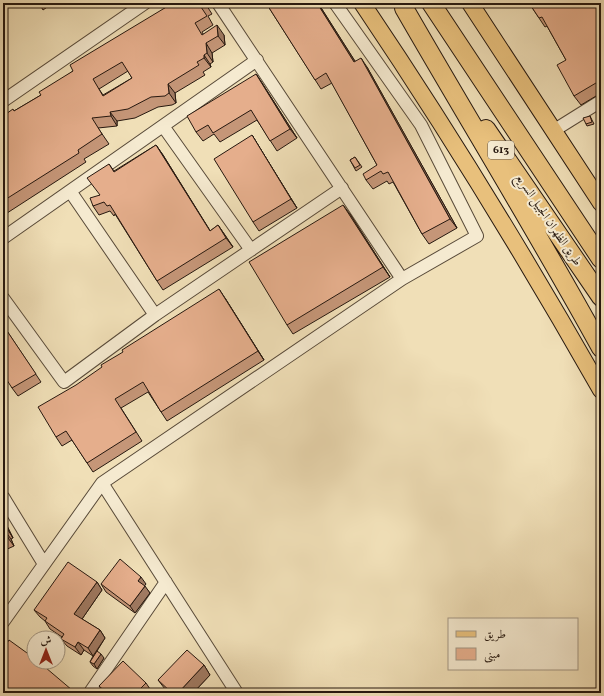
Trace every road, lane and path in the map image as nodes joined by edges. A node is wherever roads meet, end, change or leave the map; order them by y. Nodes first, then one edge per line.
1 (145, 3) edge
2 (218, 3) edge
3 (335, 3) edge
4 (362, 3) edge
5 (431, 3) edge
6 (470, 3) edge
7 (402, 5) edge
8 (257, 60) junction
9 (3, 101) edge
10 (601, 101) edge
11 (163, 126) junction
12 (553, 131) junction
13 (342, 188) junction
14 (70, 191) junction
15 (601, 203) edge
16 (3, 238) edge
17 (251, 250) junction
18 (601, 259) edge
19 (402, 279) junction
20 (601, 297) edge
21 (3, 298) edge
22 (155, 315) junction
23 (601, 348) edge
24 (601, 390) edge
25 (102, 483) junction
26 (3, 497) edge
27 (44, 564) junction
28 (166, 582) junction
29 (3, 622) edge
30 (91, 692) edge
31 (237, 693) edge

1 - 9 street
2 - 8 street
3 - 19 street
4 - 24 main road
5 - 18 highway, طريق الظهران الجبيل السريع / 613
6 - 12 main road
7 - 20 highway, طريق الظهران الجبيل السريع / 613
7 - 23 highway
8 - 11 street
8 - 13 street
10 - 12 street
11 - 14 street
11 - 17 street
12 - 15 main road
13 - 17 street
13 - 19 street
14 - 16 street
14 - 22 street
17 - 22 street
19 - 25 street
21 - 22 street
25 - 27 street
25 - 28 street
26 - 27 street
27 - 29 street
28 - 30 street
28 - 31 street

